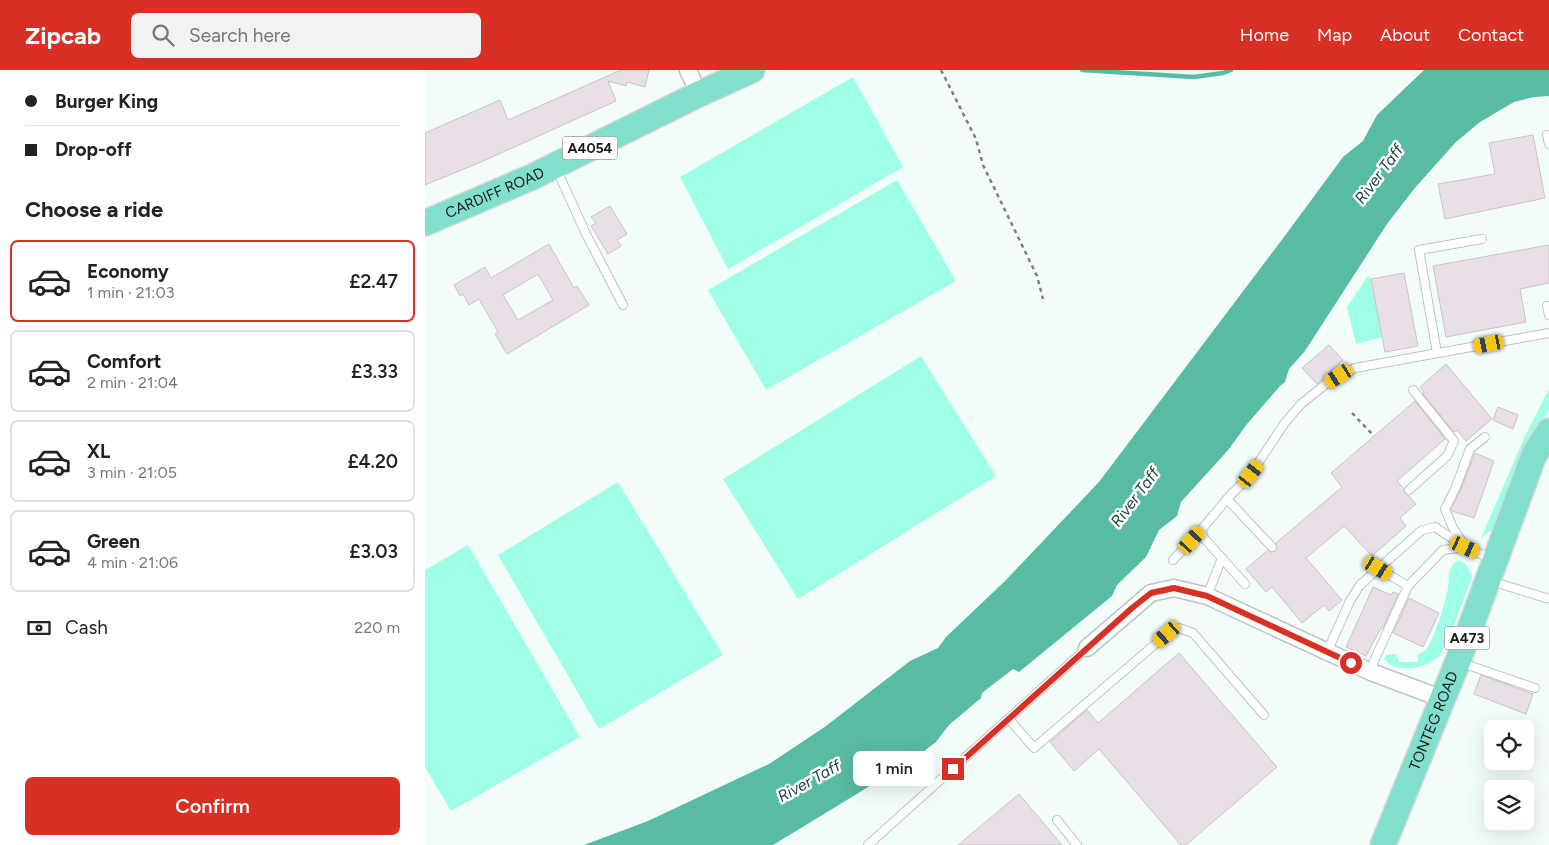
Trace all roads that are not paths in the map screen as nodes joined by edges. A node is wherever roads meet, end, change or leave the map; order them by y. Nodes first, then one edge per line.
1 (688, 70) edge
2 (752, 70) edge
3 (699, 94) junction
4 (555, 166) junction
5 (425, 223) edge
6 (1483, 239) dead end
7 (623, 305) dead end
8 (1549, 306) edge
9 (1549, 315) edge
10 (1549, 333) edge
11 (1437, 353) junction
12 (1413, 390) dead end
13 (1549, 431) edge
14 (1485, 437) dead end
15 (1409, 490) dead end
16 (1227, 499) junction
17 (1202, 529) junction
18 (1272, 547) dead end
19 (1465, 547) junction
20 (1222, 558) junction
21 (1173, 560) dead end
22 (1378, 568) junction
23 (1493, 570) junction
24 (1245, 584) dead end
25 (1408, 586) junction
26 (1207, 596) junction
27 (1549, 599) edge
28 (1087, 648) joint
29 (1327, 652) junction
30 (1458, 662) junction
31 (1371, 672) junction
32 (1535, 688) dead end
33 (1443, 700) junction
34 (1264, 715) dead end
35 (1009, 719) junction
36 (1057, 820) dead end
37 (868, 845) edge
38 (1077, 845) edge
39 (1383, 845) edge

1 - 3 street
2 - 3 main road, CARDIFF ROAD / A4054
3 - 4 main road, CARDIFF ROAD / A4054
4 - 5 main road, CARDIFF ROAD / A4054
4 - 7 lane
6 - 11 lane
8 - 9 lane
10 - 11 lane
11 - 16 lane
12 - 15 lane
13 - 23 main road, TONTEG ROAD / A473
14 - 19 lane
16 - 17 lane
16 - 18 lane
17 - 20 lane
17 - 21 lane
19 - 22 lane
19 - 23 lane
19 - 25 lane
20 - 24 lane
20 - 26 lane
22 - 25 lane
22 - 29 lane
23 - 27 lane
23 - 30 main road, TONTEG ROAD / A473
25 - 31 lane
26 - 28 street
26 - 29 street
28 - 35 lane
29 - 31 street
30 - 32 lane
30 - 33 main road, TONTEG ROAD / A473
31 - 33 street
33 - 39 main road, TONTEG ROAD / A473
34 - 35 lane
35 - 37 lane
36 - 38 lane

